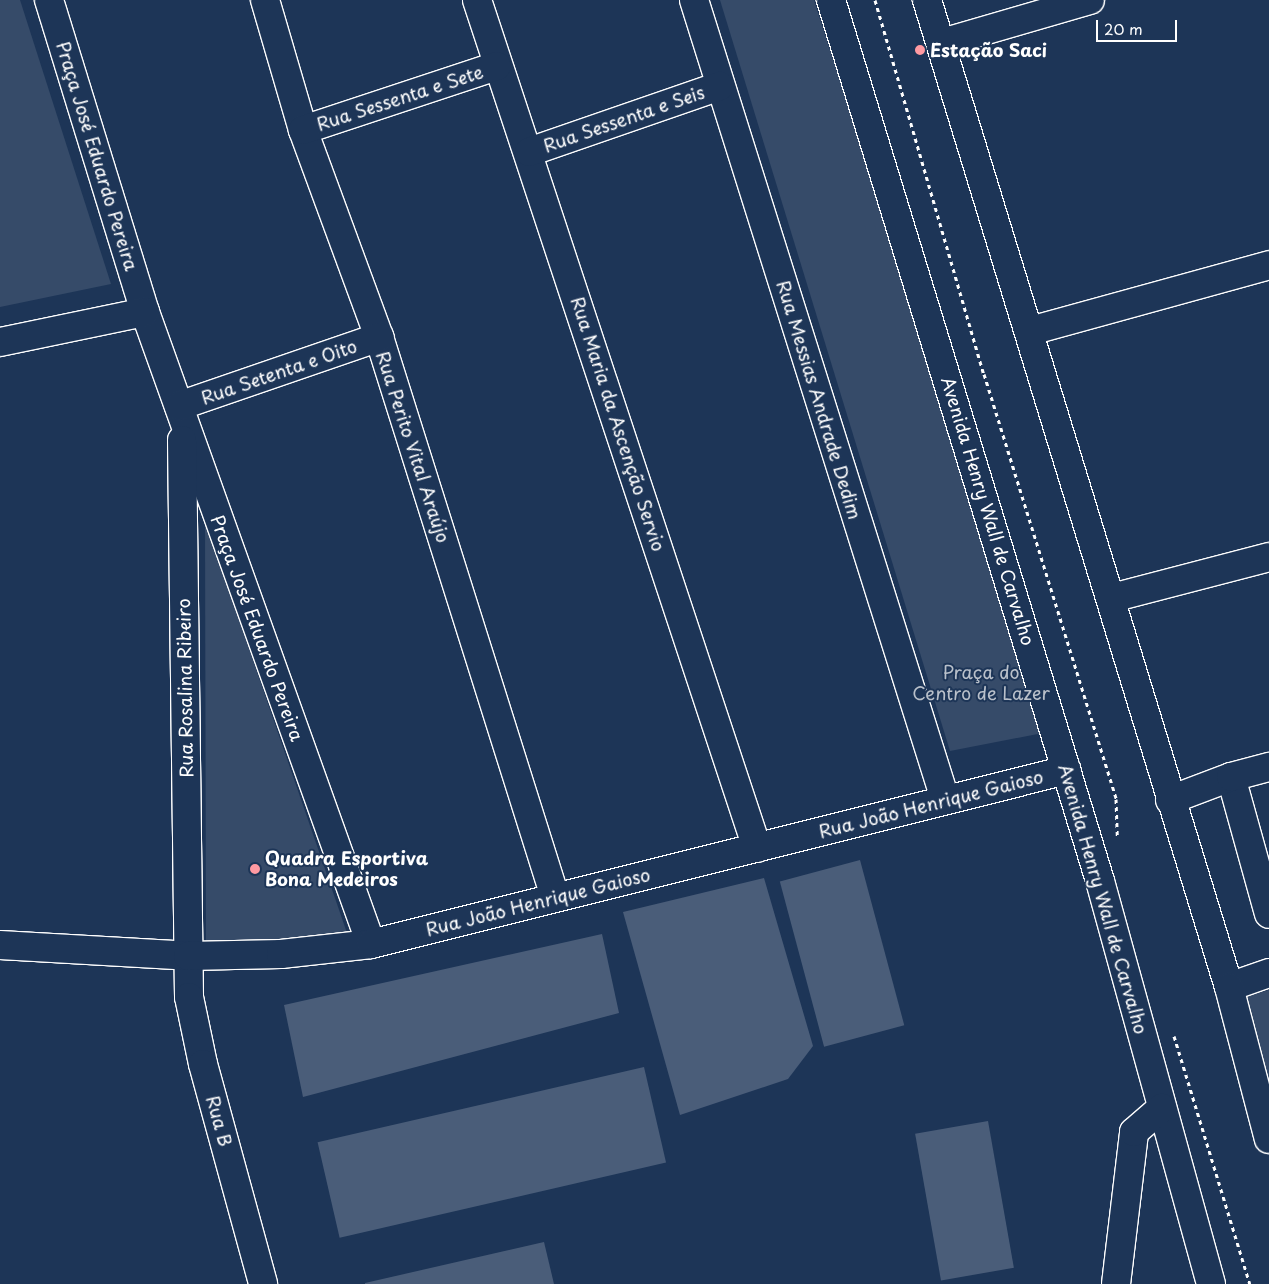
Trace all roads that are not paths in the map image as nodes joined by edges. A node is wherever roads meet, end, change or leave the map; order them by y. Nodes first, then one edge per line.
1 (49, 0) edge
2 (265, 0) edge
3 (477, 0) edge
4 (694, 0) edge
5 (831, 0) edge
6 (927, 0) edge
7 (1090, 0) edge
8 (942, 43) junction
9 (497, 66) junction
10 (720, 86) junction
11 (303, 130) junction
12 (529, 152) junction
13 (1269, 265) edge
14 (145, 312) junction
15 (1030, 331) junction
16 (378, 337) junction
17 (0, 342) edge
18 (181, 412) junction
19 (1269, 557) edge
20 (1112, 598) junction
21 (1269, 767) edge
22 (1066, 770) junction
23 (1231, 777) junction
24 (945, 799) junction
25 (1170, 800) junction
26 (758, 848) junction
27 (555, 897) junction
28 (1269, 914) edge
29 (371, 944) junction
30 (0, 945) edge
31 (188, 956) junction
32 (1269, 973) edge
33 (1229, 987) junction
34 (1162, 1108) junction
35 (1269, 1139) edge
36 (263, 1284) edge
37 (1116, 1284) edge
38 (1211, 1284) edge

1 - 14 street, Praça José Eduardo Pereira
2 - 11 street, Rua Perito Vital Araújo
3 - 9 street, Rua Maria da Ascenção Servio
4 - 10 street, Rua Messias Andrade Dedim
5 - 22 street, Avenida Henry Wall de Carvalho
6 - 8 street
7 - 8 street
8 - 15 street
9 - 11 street, Rua Sessenta e Sete
9 - 12 street, Rua Maria da Ascenção Servio
10 - 12 street, Rua Sessenta e Seis
10 - 24 street, Rua Messias Andrade Dedim
11 - 16 street, Rua Perito Vital Araújo
12 - 26 street, Rua Maria da Ascenção Servio
13 - 15 street
14 - 17 street
14 - 18 street, Praça José Eduardo Pereira
15 - 20 street
16 - 18 street, Rua Setenta e Oito
16 - 27 street, Rua Perito Vital Araújo
18 - 29 street, Praça José Eduardo Pereira
18 - 31 street, Rua Rosalina Ribeiro
19 - 20 street
20 - 25 street
21 - 23 street
22 - 24 street, Rua João Henrique Gaioso
22 - 34 street, Avenida Henry Wall de Carvalho
23 - 25 street
23 - 28 street
24 - 26 street, Rua João Henrique Gaioso
25 - 33 street
26 - 27 street, Rua João Henrique Gaioso
27 - 29 street, Rua João Henrique Gaioso
29 - 31 street, Rua João Henrique Gaioso
30 - 31 street, Rua João Henrique Gaioso
31 - 36 street, Rua B
32 - 33 street
33 - 35 street
34 - 37 street
34 - 38 street, Avenida Henry Wall de Carvalho

